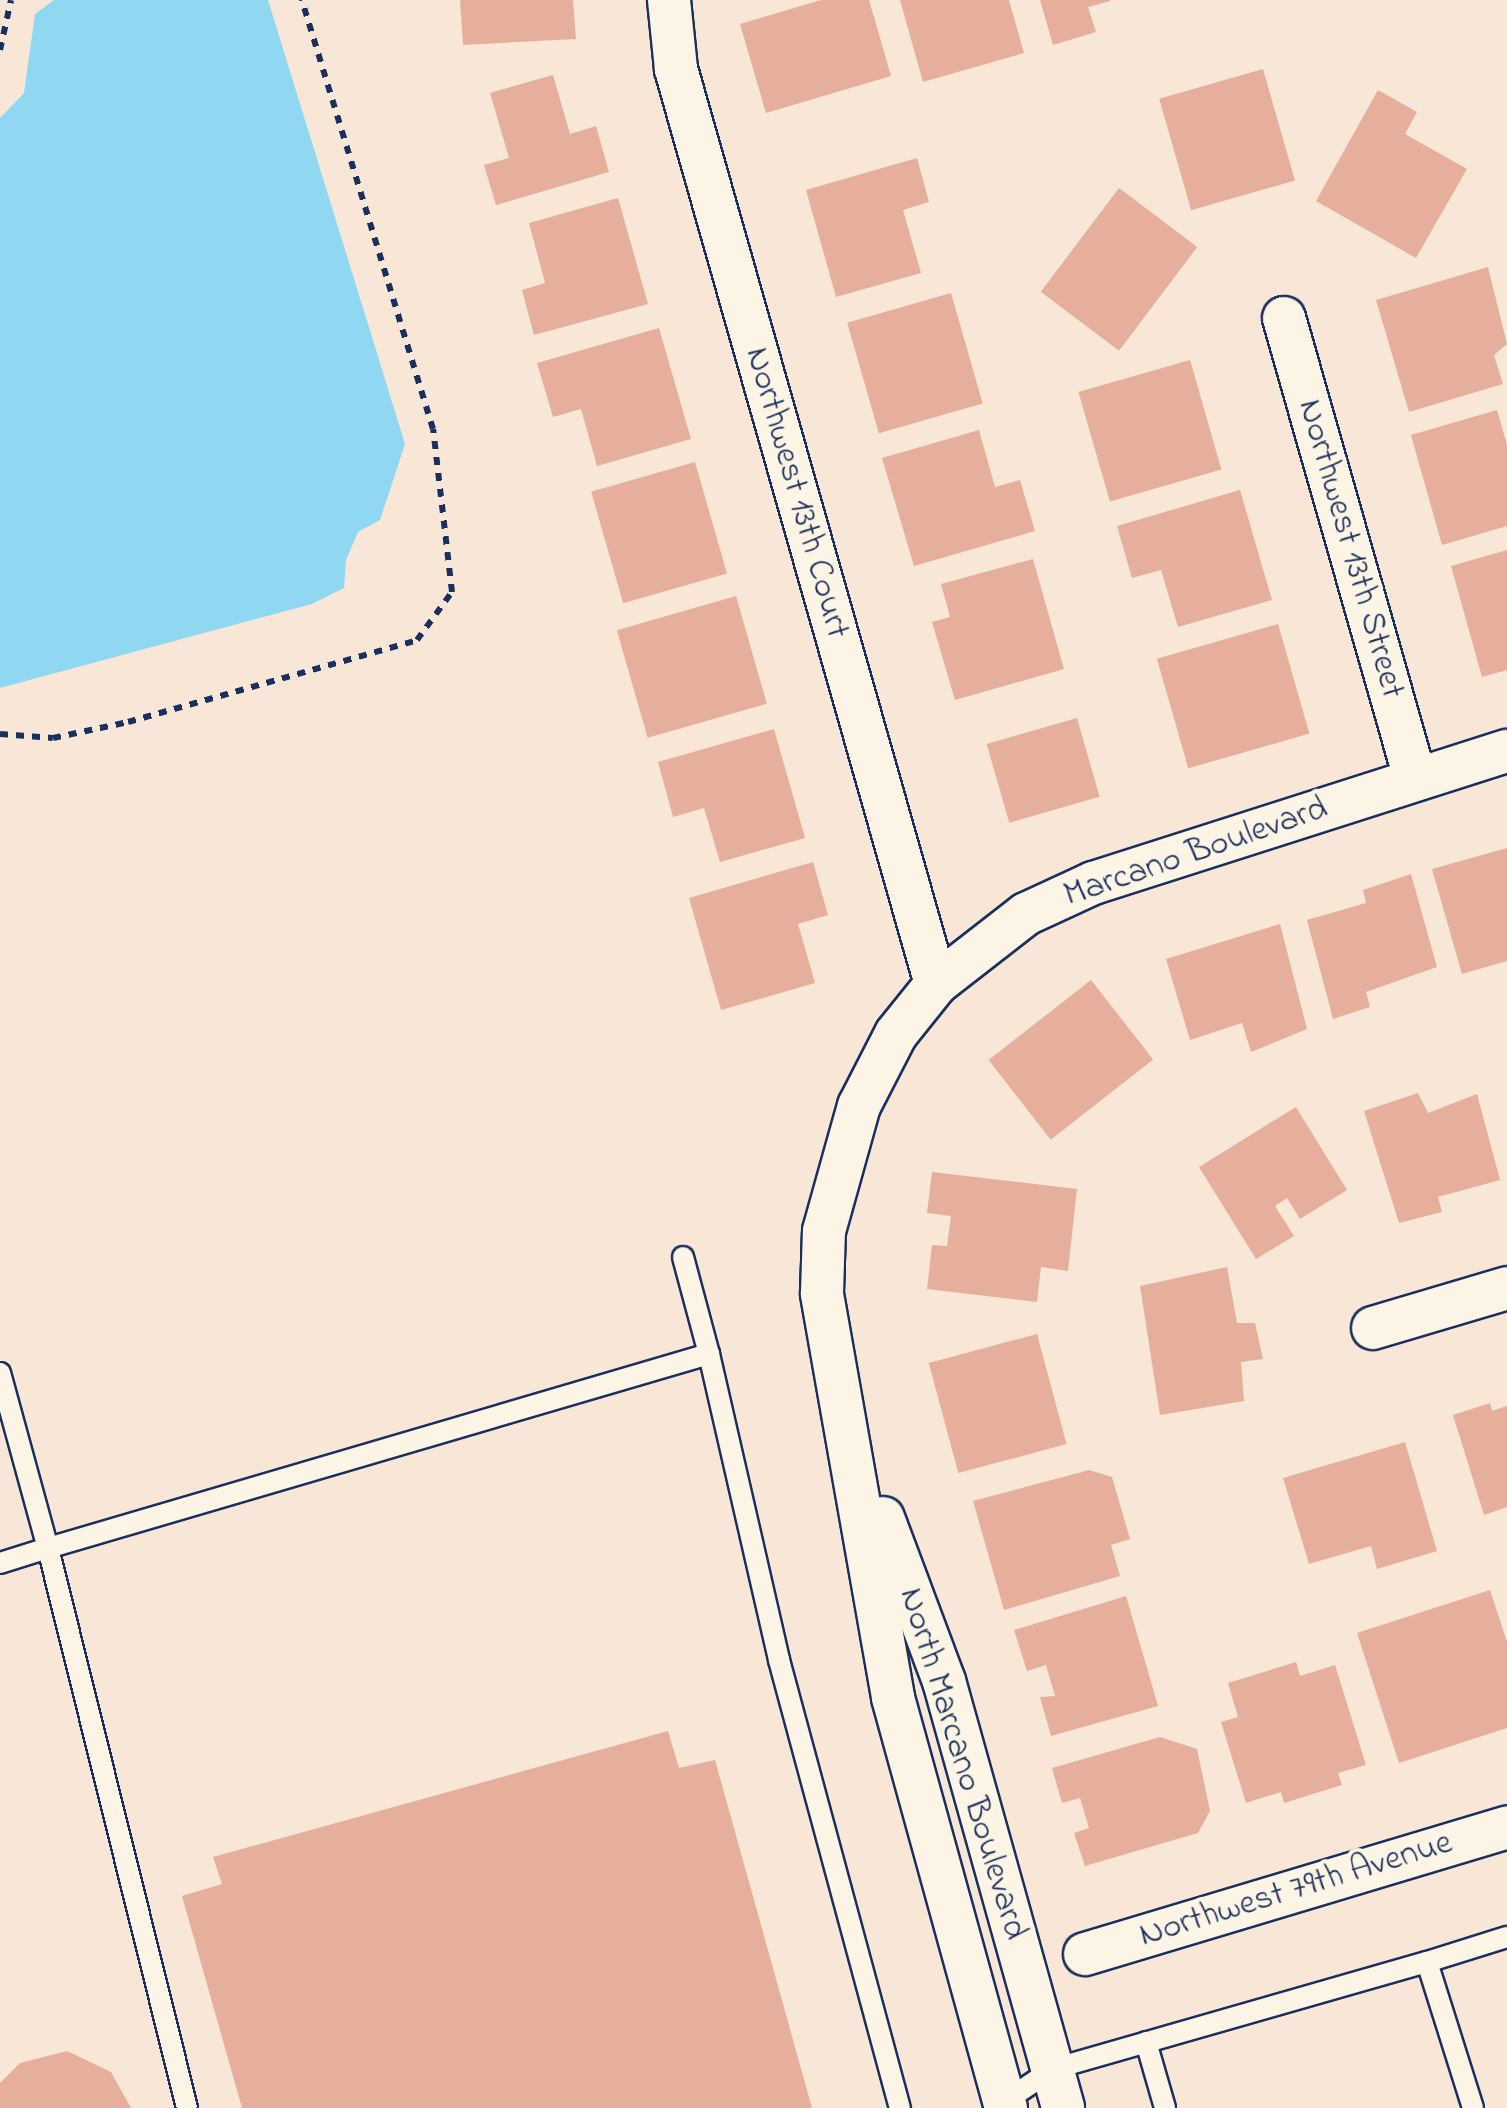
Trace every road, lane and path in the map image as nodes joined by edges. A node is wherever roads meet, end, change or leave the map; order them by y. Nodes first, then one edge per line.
1 (12, 0) edge
2 (302, 0) edge
3 (668, 0) edge
4 (0, 50) edge
5 (1284, 318) dead end
6 (0, 734) edge
7 (1507, 751) edge
8 (1416, 780) junction
9 (936, 984) junction
10 (836, 1170) joint
11 (683, 1257) dead end
12 (1507, 1288) edge
13 (1373, 1328) dead end
14 (708, 1354) junction
15 (0, 1373) edge
16 (848, 1423) junction
17 (48, 1548) junction
18 (0, 1563) edge
19 (1507, 1826) edge
20 (1507, 1937) edge
21 (1085, 1954) dead end
22 (1427, 1962) junction
23 (1146, 2042) junction
24 (898, 2084) junction
25 (1058, 2089) edge
26 (1005, 2105) edge
27 (187, 2108) edge
28 (900, 2108) edge
29 (908, 2108) edge
30 (1165, 2108) edge
31 (1473, 2108) edge

1 - 4 path
2 - 6 path
3 - 9 street, Northwest 13th Court
5 - 8 street, Northwest 13th Street
7 - 8 street, Marcano Boulevard
8 - 9 street, Marcano Boulevard
9 - 10 street, Marcano Boulevard
10 - 16 street, North Marcano Boulevard
11 - 14 lane
12 - 13 street
14 - 17 lane
14 - 24 lane
15 - 17 lane
16 - 25 street, North Marcano Boulevard
16 - 26 street, North Marcano Boulevard
17 - 18 lane
17 - 27 lane
19 - 21 street, Northwest 79th Avenue
20 - 22 lane
22 - 23 lane
22 - 31 lane
23 - 25 lane
23 - 30 lane
24 - 28 lane
24 - 29 lane
25 - 26 lane

